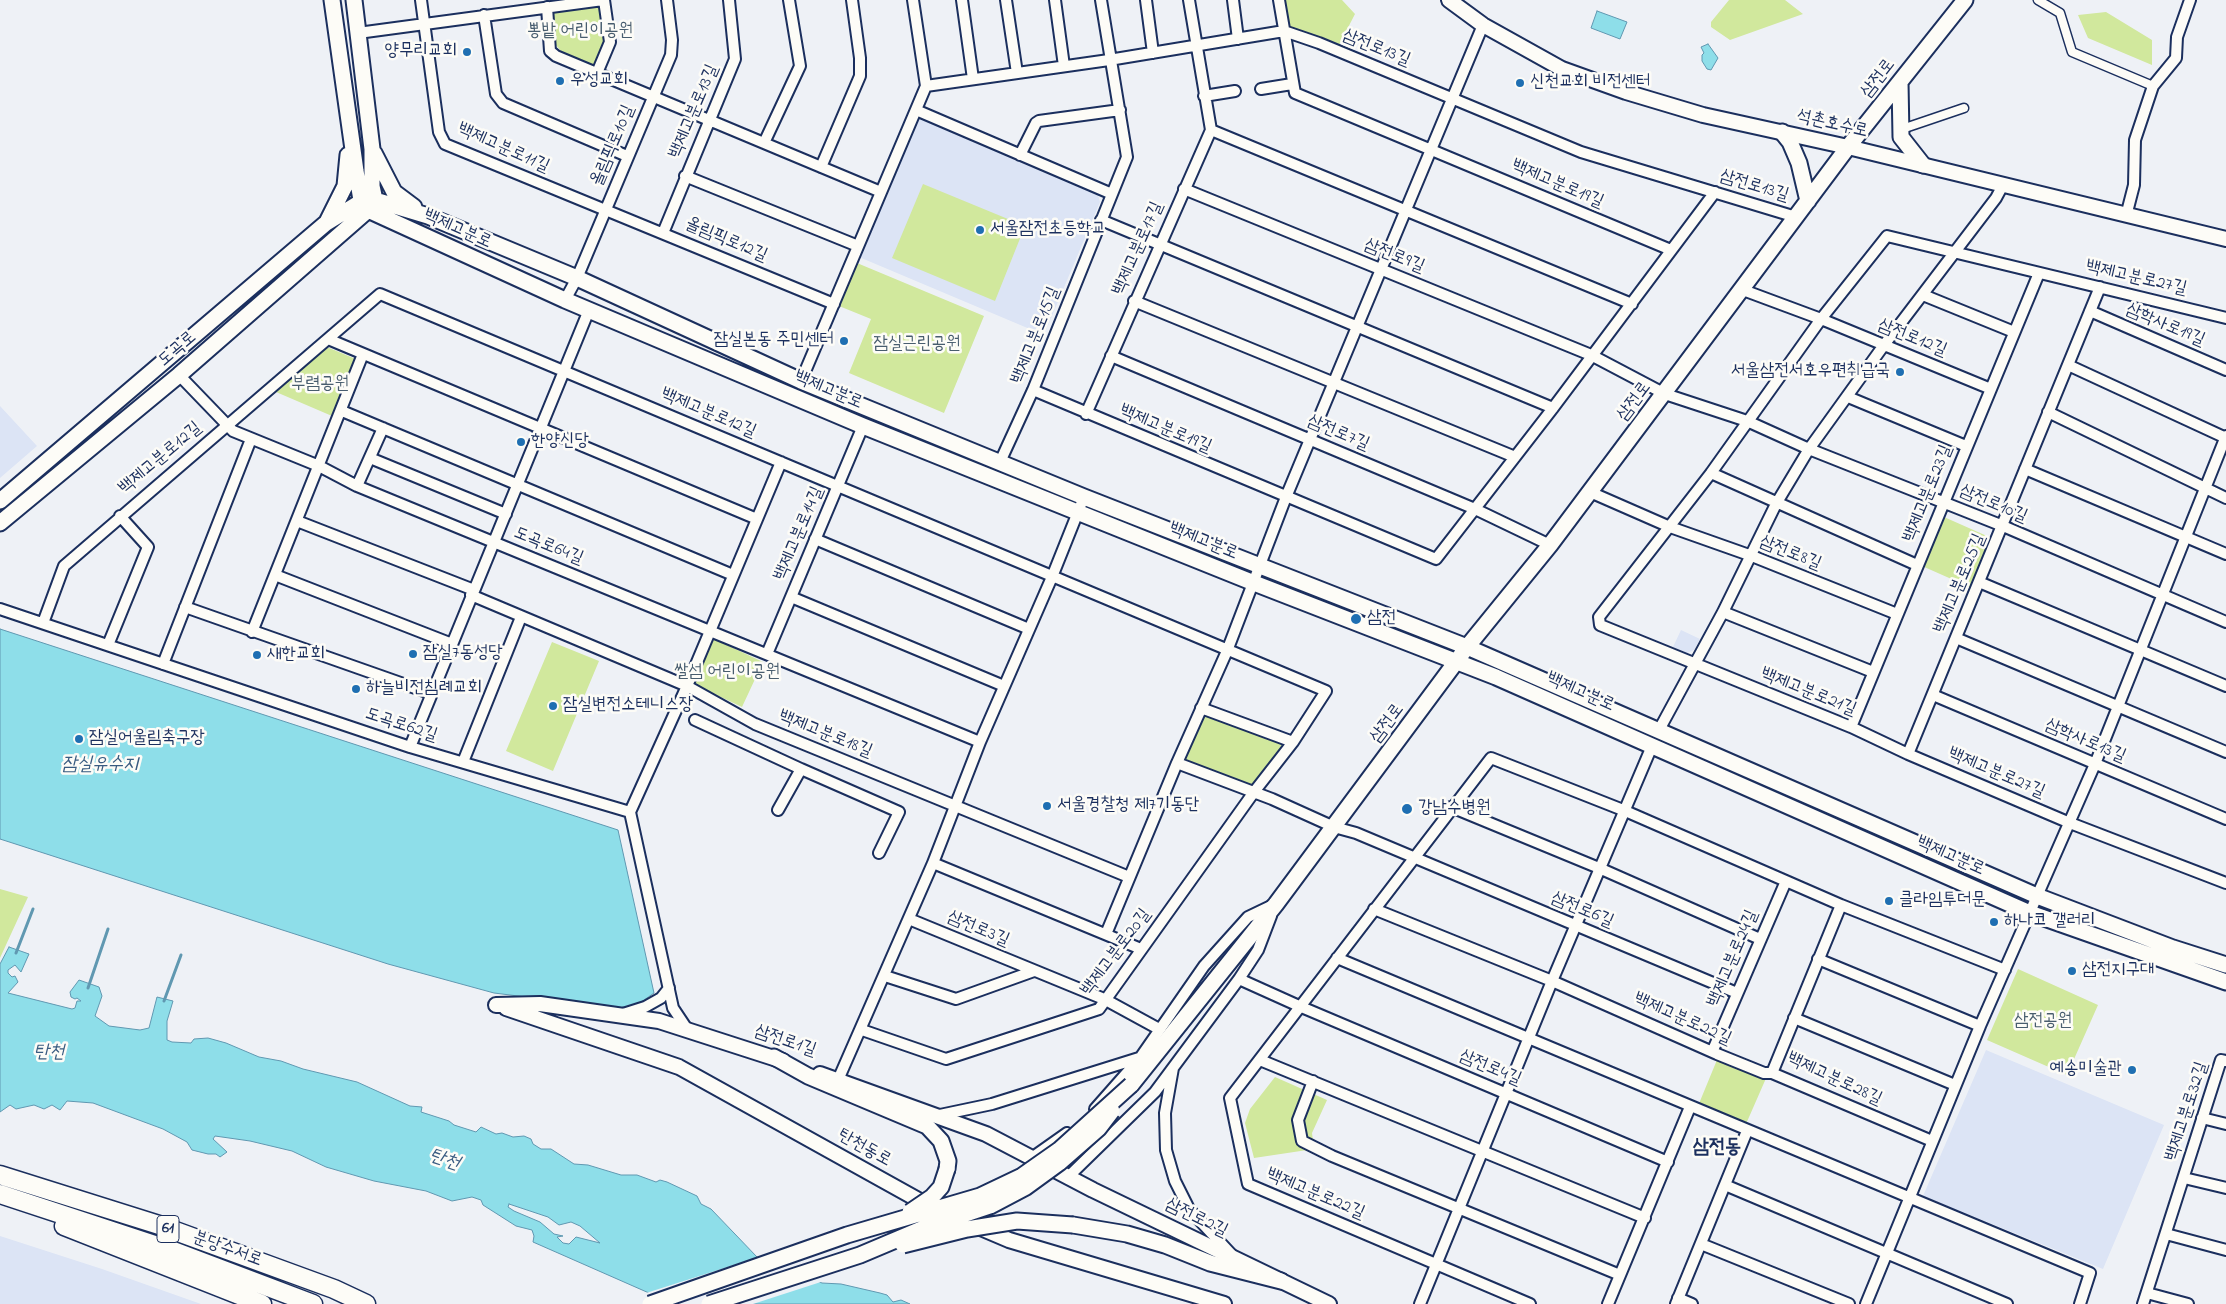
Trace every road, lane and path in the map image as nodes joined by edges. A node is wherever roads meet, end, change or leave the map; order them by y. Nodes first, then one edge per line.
1 (332, 0) edge
2 (354, 0) edge
3 (421, 0) edge
4 (604, 0) edge
5 (667, 0) edge
6 (729, 0) edge
7 (789, 0) edge
8 (852, 0) edge
9 (913, 0) edge
10 (962, 0) edge
11 (1006, 0) edge
12 (1055, 0) edge
13 (1101, 0) edge
14 (1146, 0) edge
15 (1189, 0) edge
16 (1233, 0) edge
17 (1279, 0) edge
18 (1449, 0) edge
19 (1965, 0) edge
20 (2038, 0) edge
21 (2190, 0) edge
22 (546, 7) junction
23 (484, 15) junction
24 (424, 23) junction
25 (1483, 25) junction
26 (1284, 31) junction
27 (358, 33) junction
28 (1238, 39) junction
29 (1195, 46) junction
30 (1153, 53) junction
31 (1109, 60) junction
32 (1064, 66) junction
33 (597, 73) junction
34 (1017, 73) junction
35 (973, 79) junction
36 (1900, 82) junction
37 (1292, 84) junction
38 (926, 86) junction
39 (2153, 86) junction
40 (1262, 89) dead end
41 (1235, 91) dead end
42 (653, 96) junction
43 (1204, 96) junction
44 (1452, 98) junction
45 (1964, 108) dead end
46 (916, 110) junction
47 (1120, 110) junction
48 (709, 120) junction
49 (350, 126) junction
50 (1905, 128) dead end
51 (1211, 130) junction
52 (1782, 132) junction
53 (764, 143) junction
54 (1848, 148) junction
55 (372, 149) junction
56 (1430, 150) junction
57 (1020, 155) junction
58 (627, 156) junction
59 (1923, 166) junction
60 (821, 167) junction
61 (685, 176) junction
62 (2003, 185) junction
63 (1184, 188) junction
64 (881, 192) junction
65 (1715, 192) junction
66 (1112, 194) junction
67 (370, 201) junction
68 (1808, 201) junction
69 (604, 210) junction
70 (1405, 210) junction
71 (428, 216) junction
72 (2126, 216) junction
73 (1796, 217) junction
74 (1101, 220) junction
75 (326, 224) junction
76 (663, 233) junction
77 (2226, 239) edge
78 (1159, 244) junction
79 (858, 246) junction
80 (1671, 250) junction
81 (1955, 252) junction
82 (1381, 269) junction
83 (2039, 273) junction
84 (577, 278) junction
85 (2100, 287) junction
86 (1742, 290) junction
87 (1923, 295) junction
88 (565, 300) junction
89 (1134, 301) junction
90 (834, 304) junction
91 (1632, 304) junction
92 (589, 310) junction
93 (2090, 311) junction
94 (2226, 318) edge
95 (1822, 320) junction
96 (1357, 327) junction
97 (2014, 332) junction
98 (328, 339) junction
99 (1884, 345) junction
100 (363, 354) junction
101 (1111, 356) junction
102 (1591, 356) junction
103 (2068, 365) junction
104 (2226, 370) edge
105 (566, 371) junction
106 (179, 374) junction
107 (801, 381) junction
108 (1334, 383) junction
109 (1991, 389) junction
110 (1033, 390) junction
111 (1665, 394) junction
112 (1848, 397) junction
113 (1553, 408) junction
114 (342, 411) junction
115 (2048, 412) junction
116 (1086, 414) junction
117 (1747, 422) junction
118 (226, 426) junction
119 (863, 426) junction
120 (383, 428) junction
121 (542, 428) junction
122 (2226, 437) edge
123 (251, 439) junction
124 (1310, 440) junction
125 (1966, 446) junction
126 (1809, 449) junction
127 (1515, 457) junction
128 (370, 458) junction
129 (781, 462) junction
130 (1000, 462) junction
131 (319, 466) junction
132 (2025, 469) junction
133 (1711, 473) junction
134 (519, 484) junction
135 (357, 486) junction
136 (838, 486) junction
137 (2204, 489) junction
138 (1590, 492) junction
139 (1084, 497) junction
140 (1286, 497) junction
141 (2226, 498) edge
142 (0, 501) edge
143 (1945, 503) junction
144 (1776, 504) junction
145 (1475, 509) junction
146 (1078, 512) junction
147 (506, 514) junction
148 (120, 516) junction
149 (757, 519) junction
150 (297, 521) junction
151 (0, 523) edge
152 (2002, 526) junction
153 (1670, 527) junction
154 (2187, 538) junction
155 (816, 539) junction
156 (493, 542) junction
157 (1550, 545) junction
158 (2226, 554) edge
159 (1752, 556) junction
160 (1917, 565) junction
161 (1260, 566) junction
162 (275, 575) junction
163 (733, 575) junction
164 (1052, 577) junction
165 (1979, 582) junction
166 (1254, 583) junction
167 (472, 592) junction
168 (2162, 596) junction
169 (791, 597) junction
170 (185, 607) junction
171 (0, 609) edge
172 (1723, 612) junction
173 (1897, 614) junction
174 (522, 617) junction
175 (2226, 622) edge
176 (43, 623) junction
177 (1029, 630) junction
178 (710, 631) junction
179 (252, 632) junction
180 (1956, 638) junction
181 (452, 644) junction
182 (108, 645) junction
183 (1467, 647) junction
184 (1227, 651) junction
185 (2141, 652) junction
186 (767, 654) junction
187 (1458, 662) junction
188 (164, 664) junction
189 (1695, 665) junction
190 (1873, 672) junction
191 (687, 686) junction
192 (1004, 686) junction
193 (2226, 686) edge
194 (432, 694) junction
195 (1933, 695) junction
196 (2118, 707) junction
197 (1201, 708) junction
198 (695, 720) dead end
199 (1851, 727) junction
200 (1660, 730) junction
201 (980, 742) junction
202 (1294, 742) junction
203 (1652, 746) junction
204 (410, 747) junction
205 (2226, 752) edge
206 (1908, 754) junction
207 (462, 762) junction
208 (1177, 763) junction
209 (2095, 764) junction
210 (801, 769) junction
211 (1254, 792) junction
212 (955, 804) junction
213 (1451, 807) junction
214 (778, 810) dead end
215 (1623, 810) junction
216 (630, 812) junction
217 (2226, 818) edge
218 (2070, 823) junction
219 (1334, 827) junction
220 (879, 853) dead end
221 (1414, 858) junction
222 (933, 863) junction
223 (1599, 868) junction
224 (1129, 877) junction
225 (1786, 881) junction
226 (2226, 883) edge
227 (2037, 896) junction
228 (1276, 904) junction
229 (1841, 905) junction
230 (1374, 909) junction
231 (2030, 913) junction
232 (909, 919) junction
233 (1575, 926) junction
234 (1106, 934) junction
235 (1760, 939) junction
236 (1141, 949) junction
237 (1337, 958) junction
238 (1818, 959) junction
239 (2226, 964) edge
240 (2005, 970) junction
241 (1034, 971) junction
242 (885, 976) junction
243 (1239, 979) junction
244 (1552, 980) junction
245 (2226, 982) edge
246 (668, 988) junction
247 (1737, 993) junction
248 (1104, 999) junction
249 (496, 1005) joint
250 (1299, 1006) junction
251 (618, 1015) junction
252 (1794, 1018) junction
253 (1980, 1026) junction
254 (687, 1029) junction
255 (1159, 1029) junction
256 (862, 1030) junction
257 (1528, 1038) junction
258 (1713, 1050) junction
259 (774, 1057) junction
260 (1140, 1058) junction
261 (1260, 1060) junction
262 (2226, 1062) edge
263 (1174, 1066) junction
264 (1772, 1073) junction
265 (838, 1080) junction
266 (1313, 1081) junction
267 (1131, 1084) junction
268 (1955, 1085) junction
269 (1505, 1093) junction
270 (1690, 1107) junction
271 (935, 1116) junction
272 (2202, 1118) junction
273 (2226, 1124) edge
274 (1747, 1131) junction
275 (1932, 1141) junction
276 (1483, 1150) junction
277 (1033, 1157) junction
278 (1668, 1162) junction
279 (1048, 1166) joint
280 (0, 1175) edge
281 (1069, 1176) junction
282 (2184, 1178) junction
283 (1725, 1185) junction
284 (2226, 1188) edge
285 (0, 1194) edge
286 (1910, 1196) junction
287 (23, 1201) junction
288 (1460, 1208) junction
289 (1645, 1218) junction
290 (2166, 1234) junction
291 (847, 1236) junction
292 (1701, 1244) junction
293 (2226, 1250) edge
294 (1887, 1253) junction
295 (860, 1255) junction
296 (1235, 1258) junction
297 (1436, 1264) junction
298 (1620, 1275) junction
299 (1281, 1281) junction
300 (2147, 1293) junction
301 (1677, 1301) edge
302 (262, 1304) edge
303 (313, 1304) edge
304 (366, 1304) edge
305 (650, 1304) edge
306 (709, 1304) edge
307 (1224, 1304) edge
308 (1329, 1304) edge
309 (1420, 1304) edge
310 (1530, 1304) edge
311 (1608, 1304) edge
312 (1692, 1304) edge
313 (1848, 1304) edge
314 (1866, 1304) edge
315 (2007, 1304) edge
316 (2080, 1304) edge
317 (2143, 1304) edge
318 (2188, 1304) edge

1 - 49 main road
2 - 27 main road
3 - 24 street, 백제고분로11길
4 - 22 street
4 - 33 street
5 - 42 street, 올림픽로10길
6 - 48 street, 백제고분로13길
7 - 53 street
8 - 60 street
9 - 38 street
10 - 35 street
11 - 34 street
12 - 32 street
13 - 31 street, 백제고분로15길
14 - 30 street
15 - 29 street
16 - 28 street
17 - 26 street
18 - 25 street, 석촌호수로
19 - 36 main road, 삼전로
20 - 39 street
21 - 39 street
22 - 23 street
22 - 33 street
23 - 24 street
23 - 58 street
24 - 27 street
24 - 69 street, 백제고분로11길
25 - 44 street
25 - 52 street, 석촌호수로
26 - 28 street
26 - 37 street
26 - 44 street, 삼전로13길
27 - 55 main road
28 - 29 street
29 - 30 street
29 - 43 street
30 - 31 street
31 - 32 street
31 - 47 street, 백제고분로15길
32 - 34 street
33 - 42 street
34 - 35 street
35 - 38 street
36 - 54 main road, 삼전로
36 - 59 main road
37 - 40 street
37 - 56 street, 백제고분로19길
38 - 46 street
39 - 72 street
41 - 43 street
42 - 48 street
42 - 58 street, 올림픽로10길
43 - 51 street
44 - 56 street
44 - 65 street, 삼전로13길
45 - 50 street
46 - 57 street
46 - 64 street
47 - 57 street
47 - 66 street, 백제고분로15길
48 - 53 street
48 - 61 street, 백제고분로13길
49 - 67 main road
49 - 75 main road
51 - 63 street, 백제고분로17길
51 - 70 street
52 - 54 street, 석촌호수로
52 - 68 main road
53 - 60 street
54 - 59 street, 석촌호수로
54 - 68 main road, 삼전로
55 - 67 main road
55 - 71 main road
56 - 70 street
56 - 80 street, 백제고분로19길
57 - 66 street
58 - 69 street, 올림픽로10길
59 - 62 street, 석촌호수로
60 - 64 street
61 - 76 street, 백제고분로13길
61 - 79 street
62 - 72 street, 석촌호수로
62 - 81 street
63 - 78 street, 백제고분로17길
63 - 82 street, 삼전로9길
64 - 79 street
65 - 73 street, 삼전로13길
65 - 80 street
66 - 74 street, 백제고분로15길
67 - 71 main road, 백제고분로
67 - 75 main road, 도곡로
67 - 88 main road, 백제고분로
67 - 106 main road, 도곡로
68 - 73 main road, 삼전로
69 - 76 street, 올림픽로12길
69 - 84 street, 올림픽로10길
70 - 82 street
70 - 91 street
71 - 84 main road, 백제고분로
72 - 77 street, 석촌호수로
73 - 86 main road, 삼전로
74 - 78 street
74 - 110 street, 백제고분로15길
75 - 142 main road, 도곡로
76 - 90 street, 올림픽로12길
78 - 89 street, 백제고분로17길
78 - 96 street
79 - 90 street
80 - 91 street
81 - 83 street
81 - 87 street
81 - 95 street
82 - 96 street
82 - 102 street, 삼전로9길
83 - 85 street, 백제고분로27길
83 - 97 street, 백제고분로23길
84 - 88 street, 올림픽로10길
84 - 107 main road, 백제고분로
85 - 93 street, 백제고분로25길
85 - 94 street, 백제고분로27길
86 - 95 street, 삼전로12길
86 - 111 main road, 삼전로
87 - 97 street
87 - 99 street
88 - 92 main road, 백제고분로
89 - 101 street, 백제고분로17길
89 - 108 street
90 - 107 street
91 - 102 street
92 - 105 street
92 - 119 main road, 백제고분로
93 - 103 street, 백제고분로25길
93 - 104 street, 삼학사로19길
95 - 99 street, 삼전로12길
95 - 117 street
96 - 108 street
96 - 113 street
97 - 109 street, 백제고분로23길
98 - 100 street
98 - 105 street, 백제고분로12길
98 - 118 street, 백제고분로12길
99 - 109 street, 삼전로12길
99 - 112 street
100 - 114 street
100 - 121 street
101 - 116 street, 백제고분로17길
101 - 124 street, 삼전로7길
102 - 111 street, 삼전로9길
102 - 113 street
103 - 115 street, 백제고분로25길
103 - 122 street
105 - 121 street
105 - 129 street, 백제고분로12길
106 - 118 street, 도곡로64길
106 - 151 main road, 도곡로
107 - 130 main road, 백제고분로
108 - 124 street
108 - 127 street
109 - 125 street, 백제고분로23길
110 - 116 street, 백제고분로19길
110 - 130 street, 백제고분로15길
111 - 117 street, 삼전로10길
111 - 138 main road, 삼전로
112 - 125 street
112 - 126 street
113 - 127 street
114 - 120 street
114 - 131 street
115 - 132 street, 백제고분로25길
115 - 137 street
116 - 140 street, 백제고분로19길
117 - 126 street, 삼전로10길
117 - 133 street
118 - 123 street, 도곡로64길
118 - 148 street, 백제고분로12길
119 - 136 street, 백제고분로14길
119 - 146 main road, 백제고분로
120 - 128 street
120 - 134 street
121 - 134 street
121 - 149 street
122 - 137 street
123 - 131 street, 도곡로64길
123 - 170 street
124 - 140 street
124 - 145 street, 삼전로7길
125 - 143 street, 백제고분로23길
126 - 143 street, 삼전로10길
126 - 144 street
127 - 145 street
128 - 135 street
128 - 147 street
129 - 136 street, 백제고분로12길
129 - 149 street
130 - 139 main road, 백제고분로
131 - 135 street, 도곡로64길
131 - 150 street
132 - 152 street, 백제고분로25길
132 - 154 street
133 - 144 street
133 - 153 street
134 - 147 street
134 - 163 street
135 - 156 street, 도곡로64길
136 - 155 street, 백제고분로14길
136 - 164 street
137 - 141 street
137 - 154 street
138 - 153 street, 삼전로8길
138 - 157 main road, 삼전로
139 - 146 street
139 - 161 main road, 백제고분로
140 - 145 street, 백제고분로19길
140 - 161 street
143 - 152 street, 삼전로10길
143 - 160 street, 백제고분로23길
144 - 159 street
144 - 160 street
145 - 157 street, 삼전로7길
146 - 164 street
146 - 166 main road, 백제고분로
147 - 156 street
148 - 176 street, 백제고분로12길
148 - 182 street
149 - 163 street
150 - 162 street
150 - 167 street
152 - 165 street, 백제고분로25길
152 - 168 street, 삼전로10길
153 - 159 street, 삼전로8길
153 - 189 street, 백제고분로21길
154 - 158 street
154 - 168 street
155 - 169 street, 백제고분로14길
155 - 177 street
156 - 167 street
156 - 178 street, 도곡로64길
157 - 183 main road, 삼전로
159 - 172 street
159 - 173 street, 삼전로8길
160 - 173 street, 백제고분로23길
161 - 166 street, 백제고분로20길
161 - 183 main road, 백제고분로
162 - 179 street
162 - 181 street
163 - 178 street
164 - 177 street
164 - 184 street
165 - 180 street, 백제고분로25길
165 - 185 street
166 - 184 street, 백제고분로20길
166 - 187 main road, 백제고분로
167 - 174 street
167 - 181 street
168 - 175 street, 삼전로10길
168 - 185 street
169 - 186 street, 백제고분로14길
169 - 192 street
170 - 179 street
170 - 188 street
171 - 176 street, 도곡로62길
172 - 189 street
172 - 190 street
173 - 190 street, 백제고분로23길
174 - 191 street
174 - 207 street
176 - 182 street, 도곡로62길
177 - 192 street
178 - 186 street, 도곡로64길
178 - 191 street
179 - 194 street
180 - 195 street, 백제고분로25길
180 - 196 street
181 - 194 street
182 - 188 street, 도곡로62길
183 - 187 main road, 삼전로
183 - 200 main road, 백제고분로
184 - 197 street, 백제고분로20길
184 - 202 street, 백제고분로20길
185 - 193 street
185 - 196 street
186 - 201 street
187 - 203 main road, 백제고분로
187 - 219 main road, 삼전로
188 - 204 street, 도곡로62길
189 - 199 street, 백제고분로21길
189 - 200 street
190 - 199 street, 백제고분로23길
191 - 212 street, 백제고분로18길
191 - 216 street
192 - 201 street
194 - 204 street
195 - 206 street, 백제고분로25길
195 - 209 street, 삼학사로13길
196 - 205 street
196 - 209 street
197 - 202 street
197 - 208 street, 백제고분로20길
198 - 210 street
199 - 206 street, 백제고분로21길
200 - 227 main road, 백제고분로
201 - 212 street
202 - 211 street, 백제고분로20길
203 - 215 street
203 - 231 main road, 백제고분로
204 - 207 street, 도곡로62길
206 - 218 street, 백제고분로27길
207 - 216 street, 도곡로62길
208 - 211 street
208 - 224 street, 백제고분로20길
209 - 217 street, 삼학사로13길
209 - 218 street
210 - 214 street
210 - 220 street
211 - 219 street
211 - 236 street, 백제고분로20길
212 - 222 street
212 - 224 street, 백제고분로18길
213 - 215 street
213 - 221 street
213 - 223 street
215 - 223 street
215 - 225 street
216 - 246 street
218 - 226 street, 백제고분로27길
218 - 227 street
219 - 221 street, 삼전로6길
219 - 228 main road, 삼전로
221 - 230 street
221 - 233 street, 삼전로6길
222 - 232 street
222 - 234 street
223 - 233 street
223 - 235 street
224 - 234 street, 백제고분로20길
225 - 229 street
225 - 235 street, 백제고분로24길
227 - 231 street
227 - 239 main road, 백제고분로
228 - 243 street
228 - 255 street
228 - 267 main road, 삼전로
229 - 238 street, 백제고분로28길
229 - 240 street
230 - 237 street
230 - 244 street, 백제고분로22길
231 - 240 street
231 - 245 main road, 백제고분로
232 - 241 street, 삼전로3길
232 - 242 street
233 - 244 street
233 - 247 street, 삼전로6길
234 - 236 street
235 - 247 street, 백제고분로24길
236 - 248 street, 백제고분로20길
237 - 250 street
237 - 257 street
238 - 252 street, 백제고분로28길
238 - 253 street
240 - 253 street
241 - 242 street
241 - 248 street, 삼전로3길
242 - 256 street
243 - 250 street, 삼전로4길
243 - 263 street
244 - 257 street
244 - 258 street, 백제고분로22길
246 - 251 street
246 - 254 street
247 - 258 street, 백제고분로24길
248 - 255 street, 삼전로3길
248 - 256 street, 백제고분로20길
249 - 251 street, 삼전로1길
249 - 307 street, 탄천동로
250 - 261 street
250 - 269 street, 삼전로4길
251 - 254 street, 삼전로1길
252 - 264 street, 백제고분로28길
252 - 268 street
253 - 268 street
254 - 259 street, 삼전로1길
255 - 260 street
256 - 265 street
257 - 269 street
257 - 270 street
258 - 264 street, 백제고분로22길
259 - 265 street, 삼전로1길
259 - 291 main road, bridge
260 - 271 street
260 - 277 street
261 - 266 street
261 - 297 street, 백제고분로22길
262 - 272 street, 백제고분로32길
263 - 281 street
263 - 296 street
264 - 275 street, 백제고분로28길
265 - 271 street, 삼전로1길
266 - 276 street
266 - 288 street
267 - 291 main road, bridge
267 - 295 main road, bridge
268 - 275 street
269 - 276 street
269 - 278 street, 삼전로4길
270 - 274 street
270 - 278 street
271 - 277 street, 삼전로1길
272 - 273 street
272 - 282 street, 백제고분로32길
274 - 283 street
274 - 286 street
275 - 286 street
276 - 288 street
276 - 289 street
277 - 279 street, 삼전로1길
278 - 289 street
279 - 281 street, 삼전로2길
280 - 304 highway, 분당수서로 / 61
281 - 296 street, 삼전로2길
282 - 284 street, 백제고분로32길
282 - 290 street, 백제고분로32길
283 - 292 street
283 - 294 street
285 - 287 highway, 분당수서로 / 61
286 - 294 street
286 - 316 street
287 - 302 highway
287 - 303 highway, 분당수서로 / 61
288 - 297 street
288 - 298 street
289 - 298 street
290 - 293 street
290 - 300 street, 백제고분로32길
291 - 305 main road, bridge
292 - 301 street
292 - 313 street
294 - 314 street
294 - 315 street
295 - 299 main road, bridge
295 - 306 main road, bridge
296 - 299 street, 삼전로2길
297 - 309 street
297 - 310 street, 백제고분로22길
298 - 311 street
299 - 308 street, 삼전로2길
300 - 317 street, 백제고분로32길
300 - 318 street
301 - 312 street

